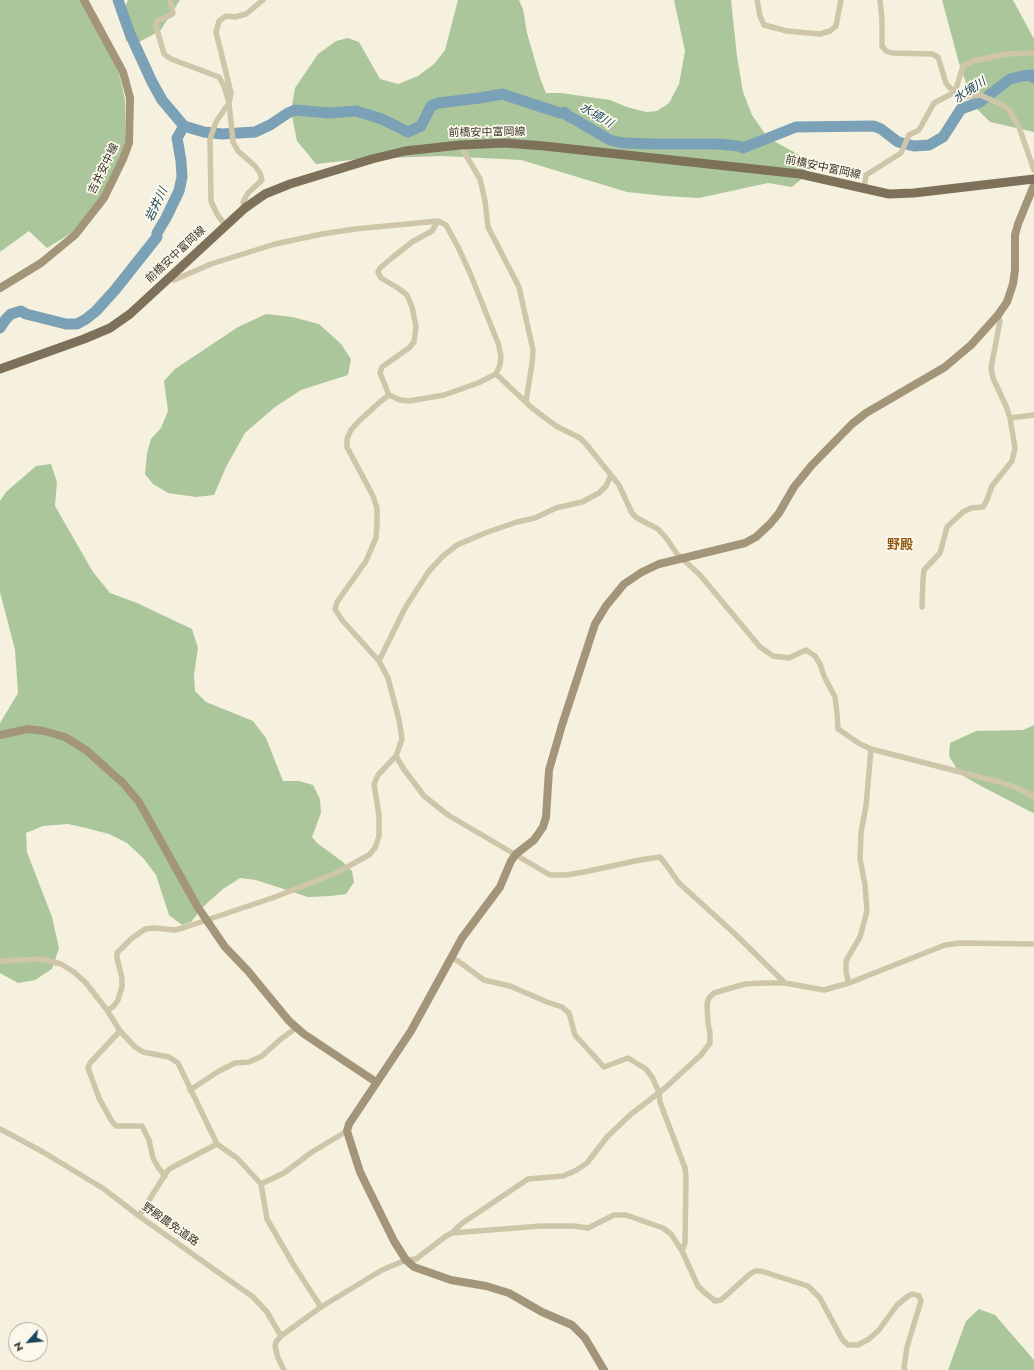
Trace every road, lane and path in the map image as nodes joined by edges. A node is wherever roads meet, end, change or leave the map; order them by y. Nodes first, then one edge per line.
1 (84, 0) edge
2 (170, 0) edge
3 (263, 0) edge
4 (757, 0) edge
5 (841, 0) edge
6 (880, 0) edge
7 (1034, 53) edge
8 (955, 92) junction
9 (229, 103) junction
10 (460, 145) junction
11 (1034, 170) edge
12 (1034, 179) edge
13 (1034, 186) edge
14 (864, 189) junction
15 (245, 208) junction
16 (438, 221) junction
17 (226, 226) junction
18 (170, 276) junction
19 (0, 288) edge
20 (998, 315) junction
21 (0, 369) edge
22 (496, 374) junction
23 (390, 395) junction
24 (526, 401) junction
25 (1034, 415) edge
26 (1010, 418) junction
27 (611, 475) junction
28 (682, 559) junction
29 (922, 607) dead end
30 (379, 661) junction
31 (0, 735) edge
32 (870, 749) junction
33 (396, 756) junction
34 (1034, 797) edge
35 (516, 854) junction
36 (206, 920) junction
37 (1034, 944) edge
38 (451, 958) junction
39 (0, 961) edge
40 (785, 983) junction
41 (849, 983) junction
42 (108, 1010) junction
43 (296, 1028) junction
44 (120, 1031) junction
45 (376, 1082) junction
46 (190, 1090) junction
47 (659, 1092) junction
48 (0, 1129) edge
49 (347, 1131) junction
50 (217, 1144) junction
51 (164, 1176) junction
52 (261, 1184) junction
53 (139, 1216) junction
54 (452, 1233) junction
55 (682, 1251) junction
56 (406, 1260) junction
57 (321, 1307) junction
58 (281, 1336) junction
59 (284, 1370) edge
60 (604, 1370) edge
61 (905, 1370) edge

1 - 19 street, 吉井安中線
2 - 9 street
3 - 9 street
4 - 5 street
6 - 8 street
7 - 8 street
8 - 11 street
8 - 14 street
9 - 15 street
9 - 17 street
10 - 14 main road, 前橋安中富岡線
10 - 15 main road, 前橋安中富岡線
10 - 24 street
12 - 14 main road, 前橋安中富岡線
13 - 20 street
15 - 17 main road, 前橋安中富岡線
16 - 18 street
16 - 22 street
16 - 23 street
17 - 18 main road, 前橋安中富岡線
18 - 21 main road, 前橋安中富岡線
20 - 26 street
20 - 28 street
22 - 23 street
22 - 24 street
23 - 30 street
24 - 27 street
25 - 26 street
26 - 29 street
27 - 28 street
27 - 30 street
28 - 32 street
28 - 35 street
30 - 33 street
31 - 36 street
32 - 34 street
32 - 41 street
33 - 35 street
33 - 36 street
35 - 38 street
35 - 40 street
36 - 42 street
36 - 43 street
37 - 41 street
38 - 45 street
38 - 47 street
39 - 42 street
40 - 41 street
40 - 47 street
42 - 44 street
43 - 45 street
43 - 46 street
44 - 46 street
44 - 51 street
45 - 49 street
46 - 50 street
47 - 54 street
47 - 55 street
48 - 53 street, 野殿農免道路
49 - 52 street
49 - 56 street
50 - 51 street
50 - 52 street
51 - 53 street
52 - 57 street
53 - 58 street, 野殿農免道路
54 - 55 street
54 - 56 street
55 - 61 street
56 - 57 street
56 - 60 street
57 - 58 street
58 - 59 street

